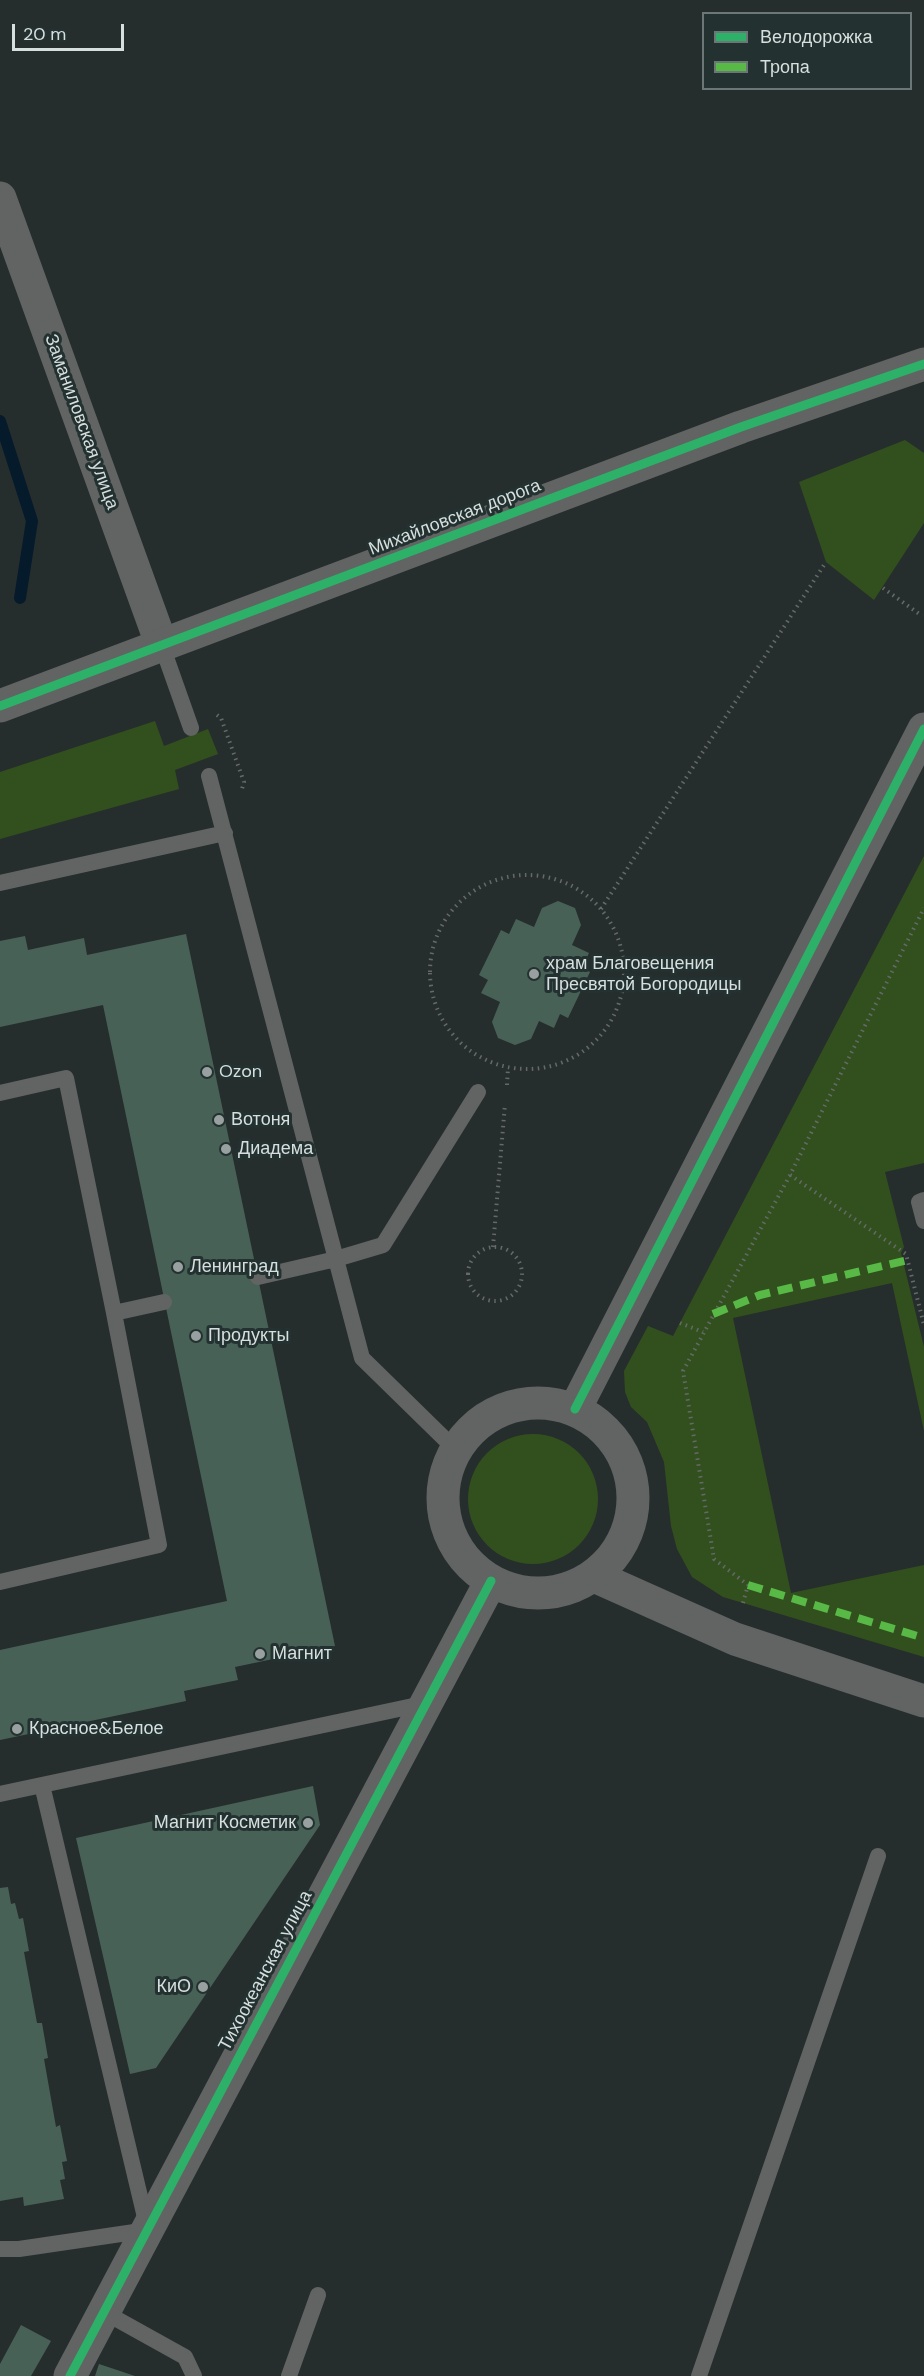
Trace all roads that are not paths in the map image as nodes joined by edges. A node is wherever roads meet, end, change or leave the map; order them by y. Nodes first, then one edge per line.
1 (0, 198) edge
2 (924, 364) edge
3 (884, 378) junction
4 (924, 380) edge
5 (162, 646) junction
6 (0, 706) edge
7 (191, 728) dead end
8 (924, 729) edge
9 (209, 776) dead end
10 (225, 833) junction
11 (0, 883) edge
12 (478, 1092) dead end
13 (0, 1093) edge
14 (924, 1200) edge
15 (924, 1221) edge
16 (336, 1259) junction
17 (258, 1277) dead end
18 (164, 1302) dead end
19 (114, 1313) junction
20 (575, 1409) junction
21 (455, 1449) junction
22 (594, 1576) junction
23 (490, 1581) junction
24 (0, 1582) edge
25 (924, 1701) edge
26 (427, 1703) junction
27 (42, 1785) junction
28 (0, 1794) edge
29 (878, 1856) dead end
30 (148, 2230) junction
31 (0, 2249) edge
32 (318, 2295) dead end
33 (104, 2312) junction
34 (70, 2376) edge
35 (194, 2376) edge
36 (290, 2376) edge
37 (699, 2376) edge

1 - 5 street, Заманиловская улица
2 - 3 street, Михайловская дорога
3 - 4 street, Михайловская дорога
3 - 5 street, Михайловская дорога
5 - 6 street, Михайловская дорога
5 - 7 lane
8 - 20 street
9 - 10 lane
10 - 11 lane
10 - 16 lane
12 - 16 lane
13 - 19 lane
14 - 15 lane
16 - 17 lane
16 - 21 lane
18 - 19 lane
19 - 24 lane
20 - 21 street
20 - 22 street
21 - 23 street
22 - 23 street
22 - 25 street
23 - 26 street, Тихоокеанская улица
26 - 27 lane
26 - 30 street, Тихоокеанская улица
27 - 28 lane
27 - 30 lane
29 - 37 lane
30 - 31 lane
30 - 33 street, Тихоокеанская улица
32 - 36 lane
33 - 34 street, Тихоокеанская улица
33 - 35 lane

